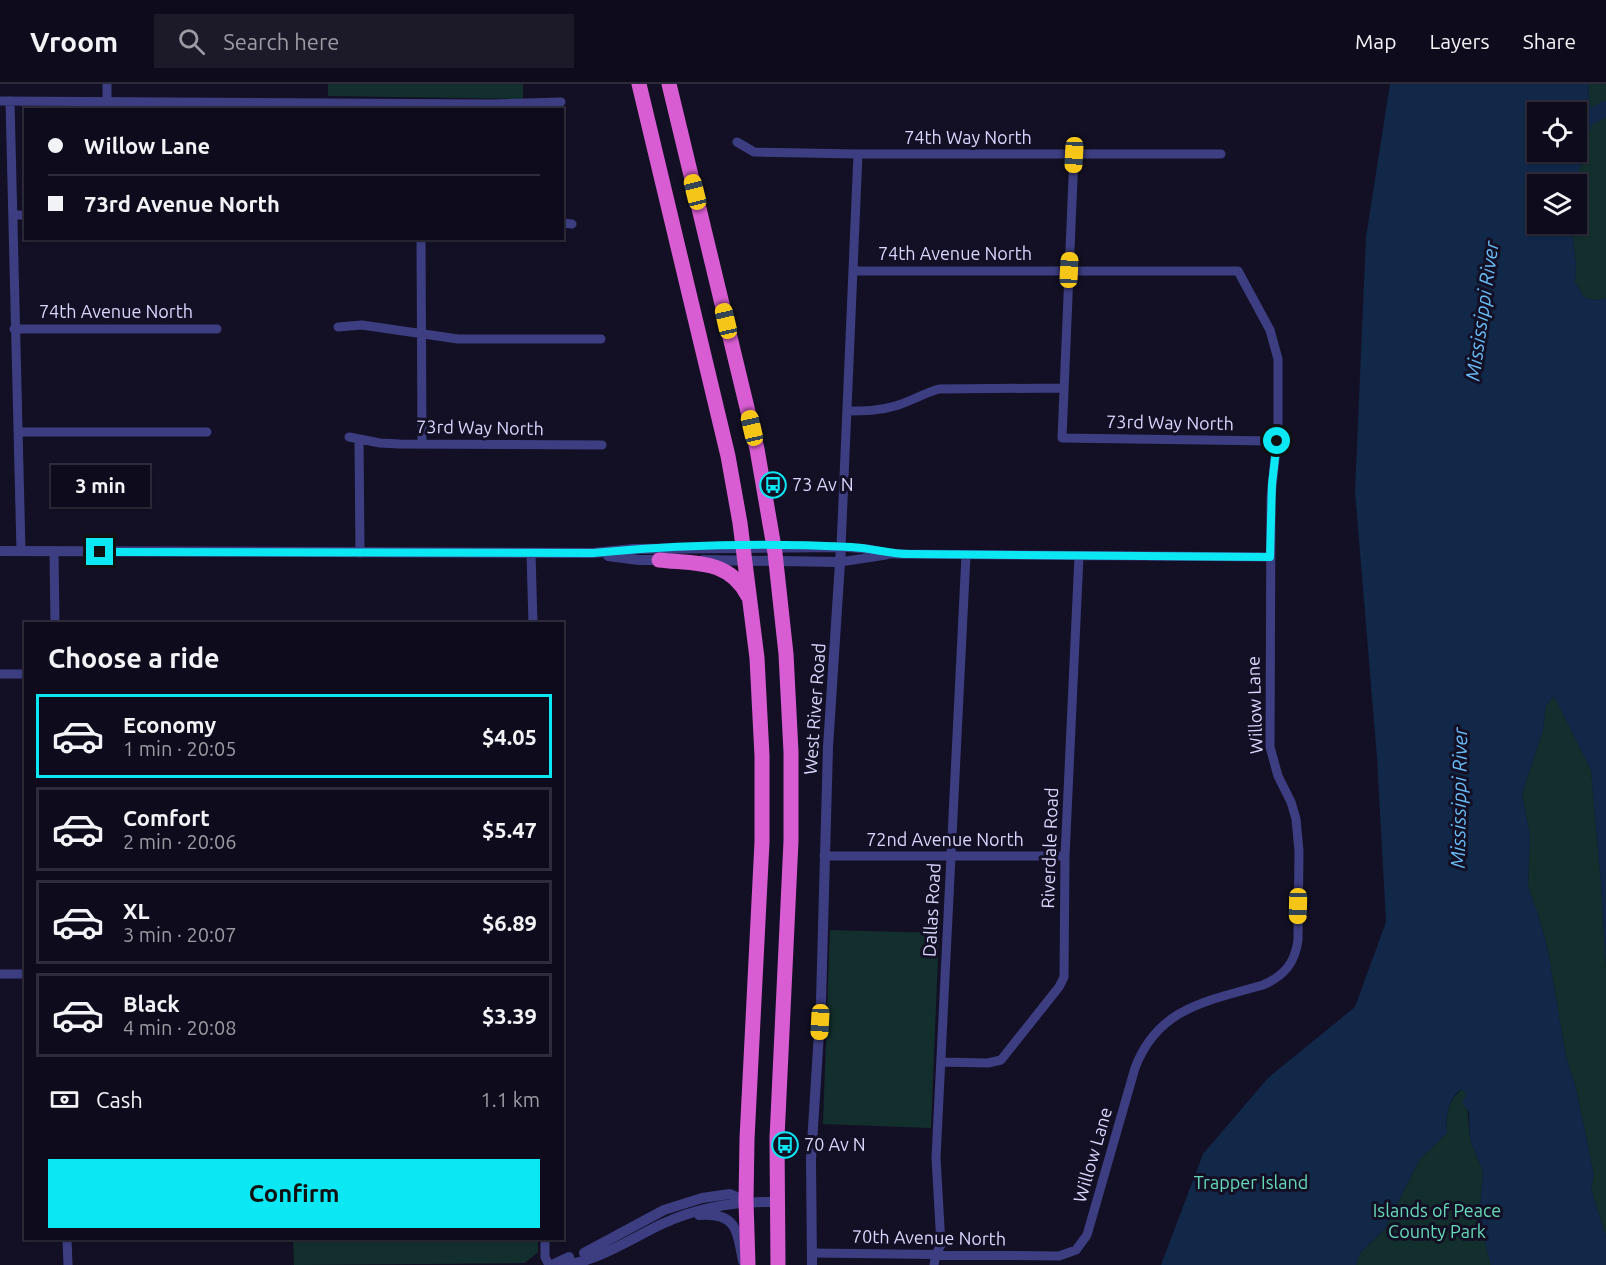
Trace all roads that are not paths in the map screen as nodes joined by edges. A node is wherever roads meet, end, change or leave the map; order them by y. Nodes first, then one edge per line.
1 (107, 84) edge
2 (639, 84) edge
3 (669, 84) edge
4 (5, 101) edge
5 (107, 102) junction
6 (561, 102) dead end
7 (424, 106) edge
8 (737, 142) dead end
9 (858, 154) junction
10 (1221, 154) dead end
11 (1074, 155) junction
12 (13, 215) junction
13 (24, 215) edge
14 (421, 240) edge
15 (1069, 270) junction
16 (853, 271) junction
17 (1238, 271) joint
18 (338, 327) dead end
19 (14, 329) junction
20 (217, 329) dead end
21 (422, 334) junction
22 (601, 339) dead end
23 (1063, 388) junction
24 (847, 411) junction
25 (18, 432) junction
26 (207, 432) dead end
27 (1277, 441) junction
28 (422, 444) junction
29 (602, 445) dead end
30 (841, 547) junction
31 (0, 551) edge
32 (21, 551) junction
33 (54, 551) junction
34 (360, 553) junction
35 (531, 553) junction
36 (593, 553) junction
37 (744, 554) junction
38 (775, 554) junction
39 (891, 554) junction
40 (966, 555) junction
41 (1079, 556) junction
42 (1270, 557) junction
43 (659, 560) junction
44 (840, 562) junction
45 (750, 601) junction
46 (56, 622) edge
47 (533, 622) edge
48 (0, 674) edge
49 (24, 674) edge
50 (824, 856) junction
51 (951, 856) junction
52 (1065, 856) junction
53 (0, 974) edge
54 (24, 974) edge
55 (940, 1062) junction
56 (746, 1201) junction
57 (776, 1202) junction
58 (664, 1223) junction
59 (68, 1240) edge
60 (545, 1240) edge
61 (936, 1254) junction
62 (812, 1259) edge
63 (1045, 1260) edge
64 (68, 1265) edge
65 (550, 1265) edge
66 (563, 1265) edge
67 (746, 1265) edge
68 (777, 1265) edge
69 (934, 1265) edge

1 - 5 street
2 - 37 highway
3 - 38 highway
4 - 5 street
4 - 12 street
5 - 7 street
6 - 7 street
8 - 9 street, 74th Way North
9 - 11 street, 74th Way North
9 - 16 street, West River Road
10 - 11 street, 74th Way North
11 - 15 street
12 - 13 street
12 - 19 street
14 - 21 street
15 - 16 street, 74th Avenue North
15 - 17 street, 74th Avenue North
15 - 23 street
16 - 24 street, West River Road
17 - 27 street, Willow Lane
18 - 21 street
19 - 20 street, 74th Avenue North
19 - 25 street
21 - 22 street
21 - 28 street
23 - 24 street
23 - 27 street, 73rd Way North
24 - 30 street, West River Road
25 - 26 street
25 - 32 street
27 - 42 street, Willow Lane
28 - 29 street, 73rd Way North
28 - 34 street, 73rd Way North
30 - 38 street
30 - 39 street
30 - 44 street, West River Road
31 - 32 street
32 - 33 street
33 - 34 street
33 - 46 street
34 - 35 street
35 - 36 street
35 - 47 street
36 - 37 street
36 - 43 street
37 - 38 street
37 - 43 street
37 - 45 highway
38 - 44 street
38 - 57 highway
39 - 40 street
39 - 44 street
40 - 41 street
40 - 51 street, Dallas Road
41 - 42 street
41 - 52 street, Riverdale Road
42 - 63 street, Willow Lane
43 - 45 highway
44 - 50 street, West River Road
45 - 56 highway
48 - 49 street
50 - 51 street, 72nd Avenue North
50 - 62 street, West River Road
51 - 52 street, 72nd Avenue North
51 - 55 street, Dallas Road
52 - 55 street, Riverdale Road
53 - 54 street
55 - 61 street, Dallas Road
56 - 57 street
56 - 58 street
56 - 65 street
56 - 67 highway
57 - 68 highway
58 - 66 street
58 - 67 street
59 - 64 street
60 - 65 street
61 - 62 street, 70th Avenue North
61 - 63 street, 70th Avenue North
61 - 69 street, Dallas Road

